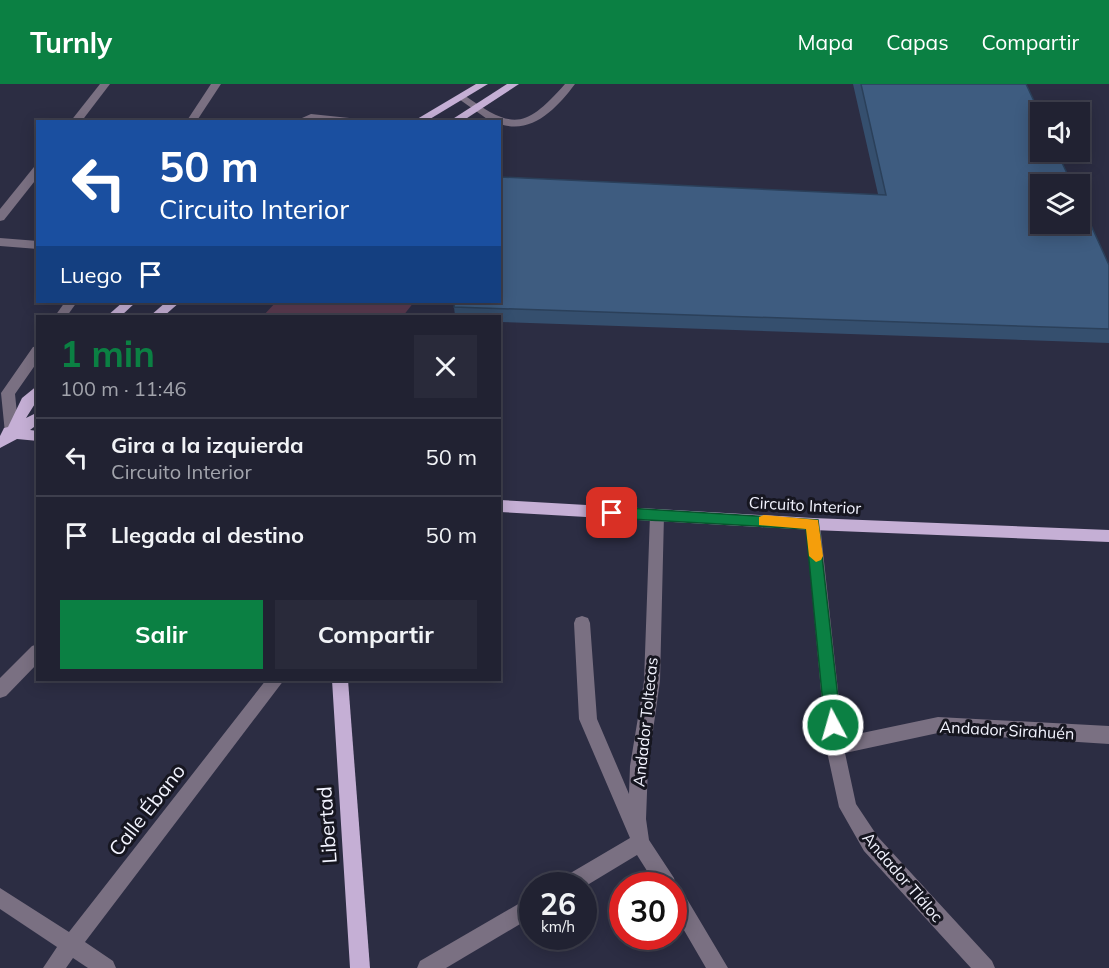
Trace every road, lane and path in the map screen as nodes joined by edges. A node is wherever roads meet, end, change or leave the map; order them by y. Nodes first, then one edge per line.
1 (105, 84) edge
2 (216, 84) edge
3 (483, 84) edge
4 (514, 84) edge
5 (570, 84) edge
6 (461, 98) junction
7 (476, 109) junction
8 (77, 120) edge
9 (192, 120) edge
10 (303, 120) edge
11 (340, 120) edge
12 (421, 120) edge
13 (457, 120) edge
14 (500, 120) edge
15 (501, 121) edge
16 (36, 172) edge
17 (0, 217) edge
18 (0, 242) edge
19 (36, 245) edge
20 (70, 303) edge
21 (129, 303) edge
22 (173, 303) edge
23 (61, 315) edge
24 (114, 315) edge
25 (157, 315) edge
26 (36, 353) edge
27 (36, 392) edge
28 (36, 418) edge
29 (6, 432) edge
30 (36, 436) edge
31 (0, 443) edge
32 (501, 506) edge
33 (520, 507) junction
34 (501, 515) edge
35 (657, 515) junction
36 (813, 524) junction
37 (1109, 536) edge
38 (582, 623) dead end
39 (36, 653) edge
40 (275, 681) edge
41 (340, 681) edge
42 (0, 690) edge
43 (1109, 735) edge
44 (835, 747) junction
45 (640, 843) junction
46 (590, 872) edge
47 (658, 872) edge
48 (0, 898) edge
49 (519, 914) edge
50 (687, 917) edge
51 (71, 945) junction
52 (53, 968) edge
53 (105, 968) edge
54 (360, 968) edge
55 (427, 968) edge
56 (718, 968) edge
57 (985, 968) edge

1 - 8 street
2 - 9 street
3 - 6 main road
4 - 7 main road
5 - 15 street
6 - 7 street
6 - 12 main road
7 - 13 main road
7 - 14 street
10 - 11 street
16 - 17 street
18 - 19 street
20 - 23 street
21 - 24 main road
22 - 25 main road
26 - 29 street
27 - 29 main road
28 - 29 main road
29 - 30 main road
29 - 31 main road
32 - 33 main road, Circuito Interior
33 - 34 main road
33 - 35 main road, Circuito Interior
35 - 36 main road, Circuito Interior
35 - 45 street, Andador Toltecas
36 - 37 main road, Circuito Interior
36 - 44 street, Andador Tláloc
38 - 45 street
39 - 42 street
40 - 51 street, Calle Ébano
41 - 54 main road, Libertad
43 - 44 street, Andador Sirahuén
44 - 57 street, Andador Tláloc
45 - 46 street
45 - 47 street, Andador Toltecas
48 - 51 street
49 - 55 street
50 - 56 street
51 - 52 street, Calle Ébano
51 - 53 street

